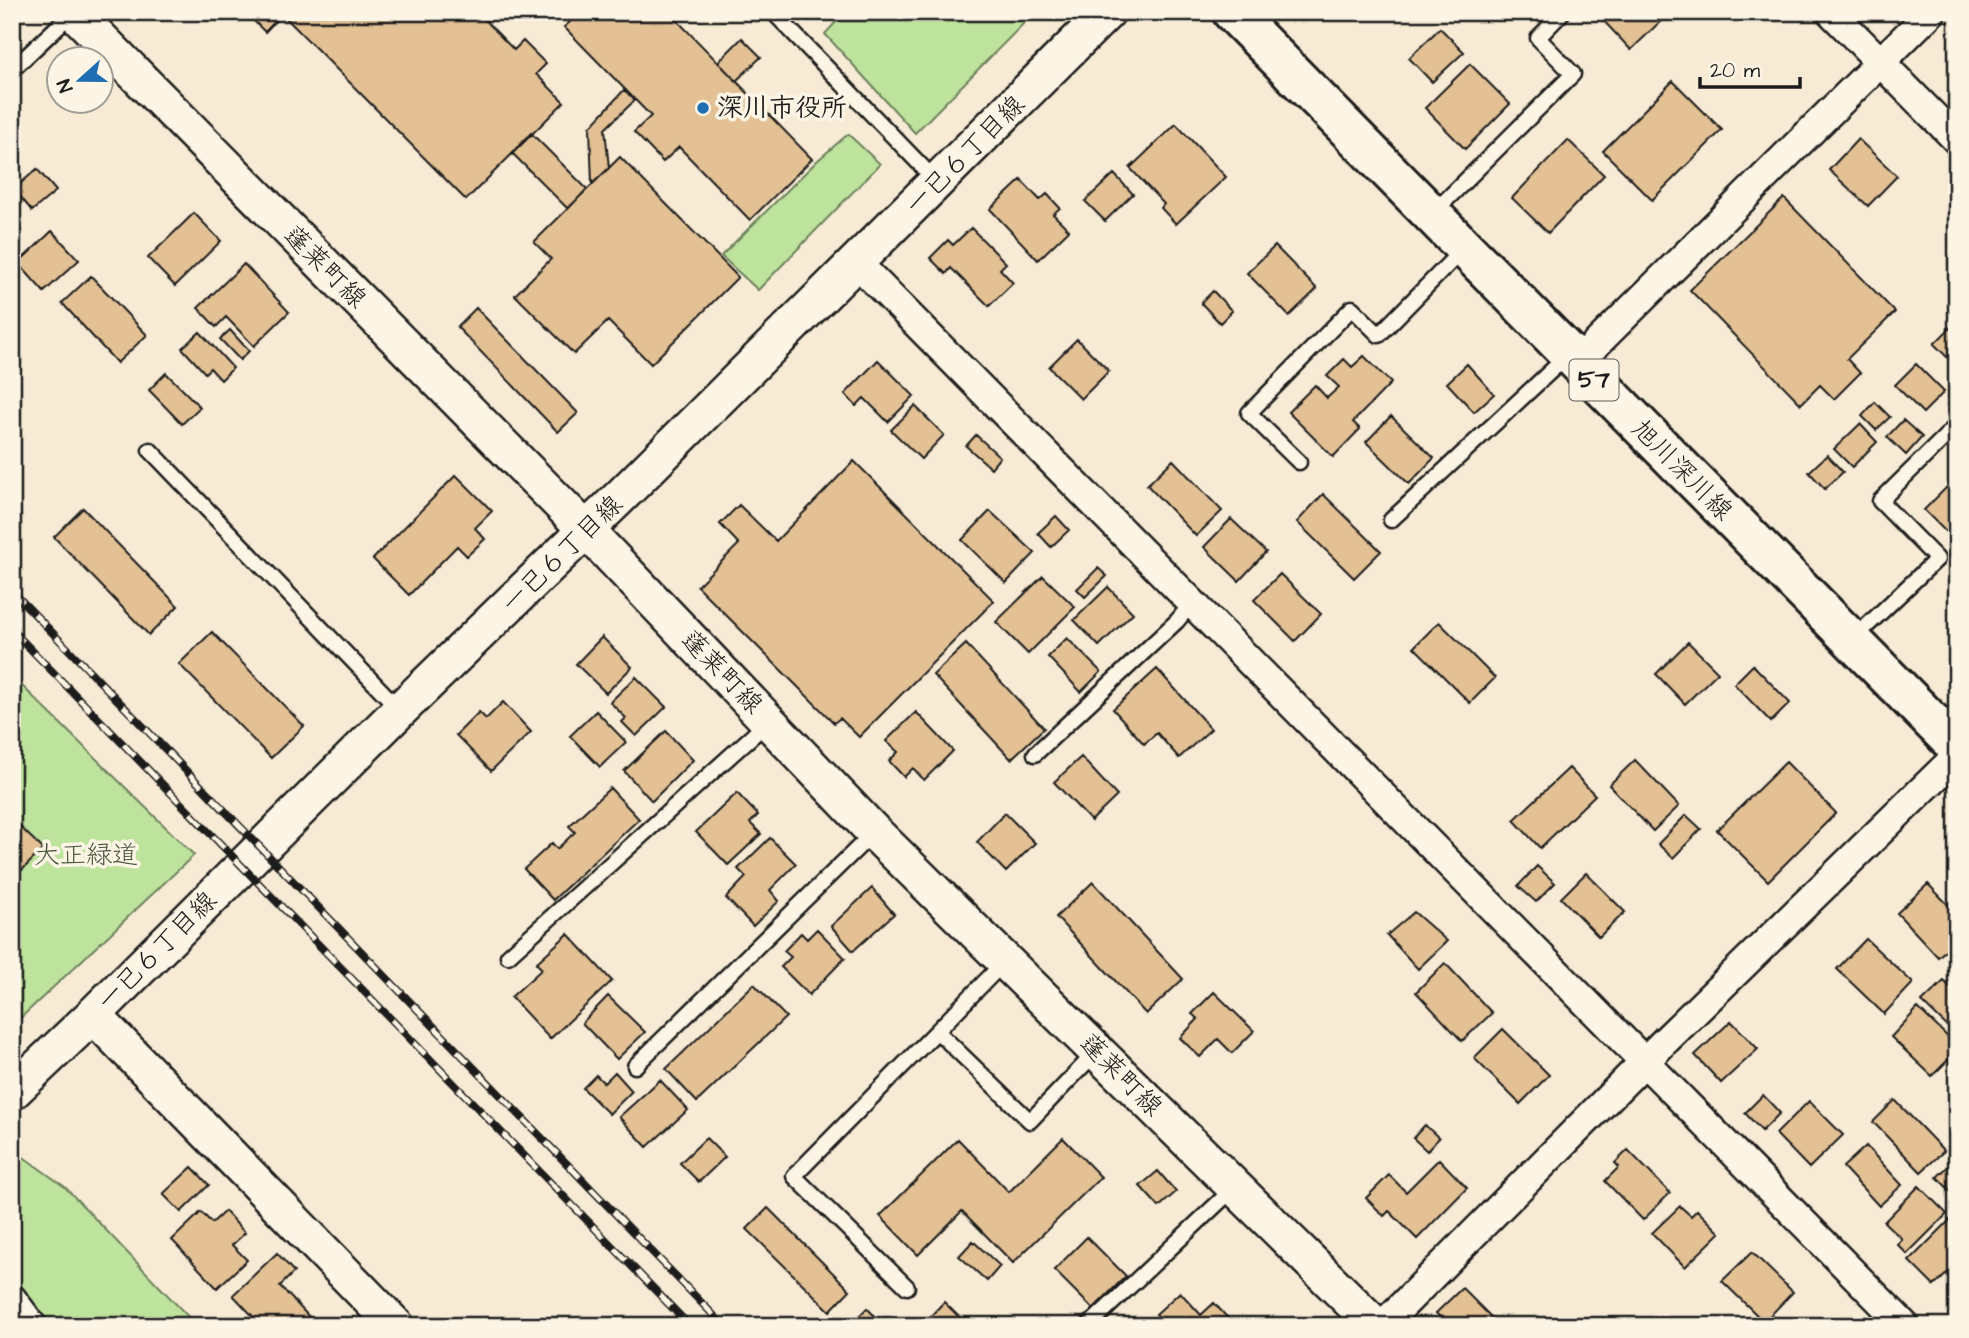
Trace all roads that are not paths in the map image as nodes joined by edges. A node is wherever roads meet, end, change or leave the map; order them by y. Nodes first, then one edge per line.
1 (73, 12) edge
2 (1107, 12) edge
3 (1232, 12) edge
4 (1563, 12) edge
5 (1831, 12) edge
6 (1931, 12) edge
7 (782, 15) edge
8 (1880, 62) junction
9 (12, 70) edge
10 (1957, 140) edge
11 (937, 183) junction
12 (1430, 216) junction
13 (1463, 249) junction
14 (857, 263) junction
15 (1573, 359) junction
16 (1957, 425) edge
17 (149, 450) dead end
18 (1299, 462) dead end
19 (1391, 520) dead end
20 (586, 530) junction
21 (1192, 603) junction
22 (1852, 641) junction
23 (400, 710) junction
24 (769, 721) junction
25 (1953, 738) edge
26 (1035, 754) dead end
27 (874, 832) junction
28 (508, 956) dead end
29 (1005, 961) junction
30 (93, 1015) junction
31 (937, 1031) junction
32 (1097, 1051) junction
33 (1645, 1062) junction
34 (635, 1066) dead end
35 (12, 1092) edge
36 (1235, 1187) junction
37 (907, 1287) dead end
38 (12, 1299) edge
39 (32, 1326) edge
40 (396, 1326) edge
41 (1088, 1326) edge
42 (1376, 1326) edge
43 (1382, 1326) edge
44 (1905, 1326) edge

1 - 9 lane
1 - 20 street, 蓬莱町線
2 - 11 street, 一已６丁目線
3 - 12 main road, 旭川深川線 / 57
4 - 12 lane
5 - 8 street
6 - 8 street
7 - 11 lane
8 - 10 street
8 - 15 street
11 - 14 street, 一已６丁目線
12 - 13 main road, 旭川深川線 / 57
13 - 15 main road, 旭川深川線 / 57
13 - 18 lane
14 - 20 street, 一已６丁目線
14 - 21 street
15 - 19 lane
15 - 22 main road, 旭川深川線 / 57
16 - 22 lane
17 - 23 lane
20 - 23 street, 一已６丁目線
20 - 24 street, 蓬莱町線
21 - 26 lane
21 - 33 street
22 - 25 main road, 旭川深川線 / 57
23 - 30 street, 一已６丁目線
24 - 27 street, 蓬莱町線
24 - 28 lane
25 - 33 street
27 - 29 street, 蓬莱町線
27 - 34 lane
29 - 31 lane
29 - 32 street, 蓬莱町線
30 - 35 street, 一已６丁目線
30 - 40 street
31 - 32 lane
31 - 37 lane
32 - 36 street, 蓬莱町線
33 - 43 street
33 - 44 street
36 - 41 lane
36 - 42 street, 蓬莱町線
38 - 39 street

